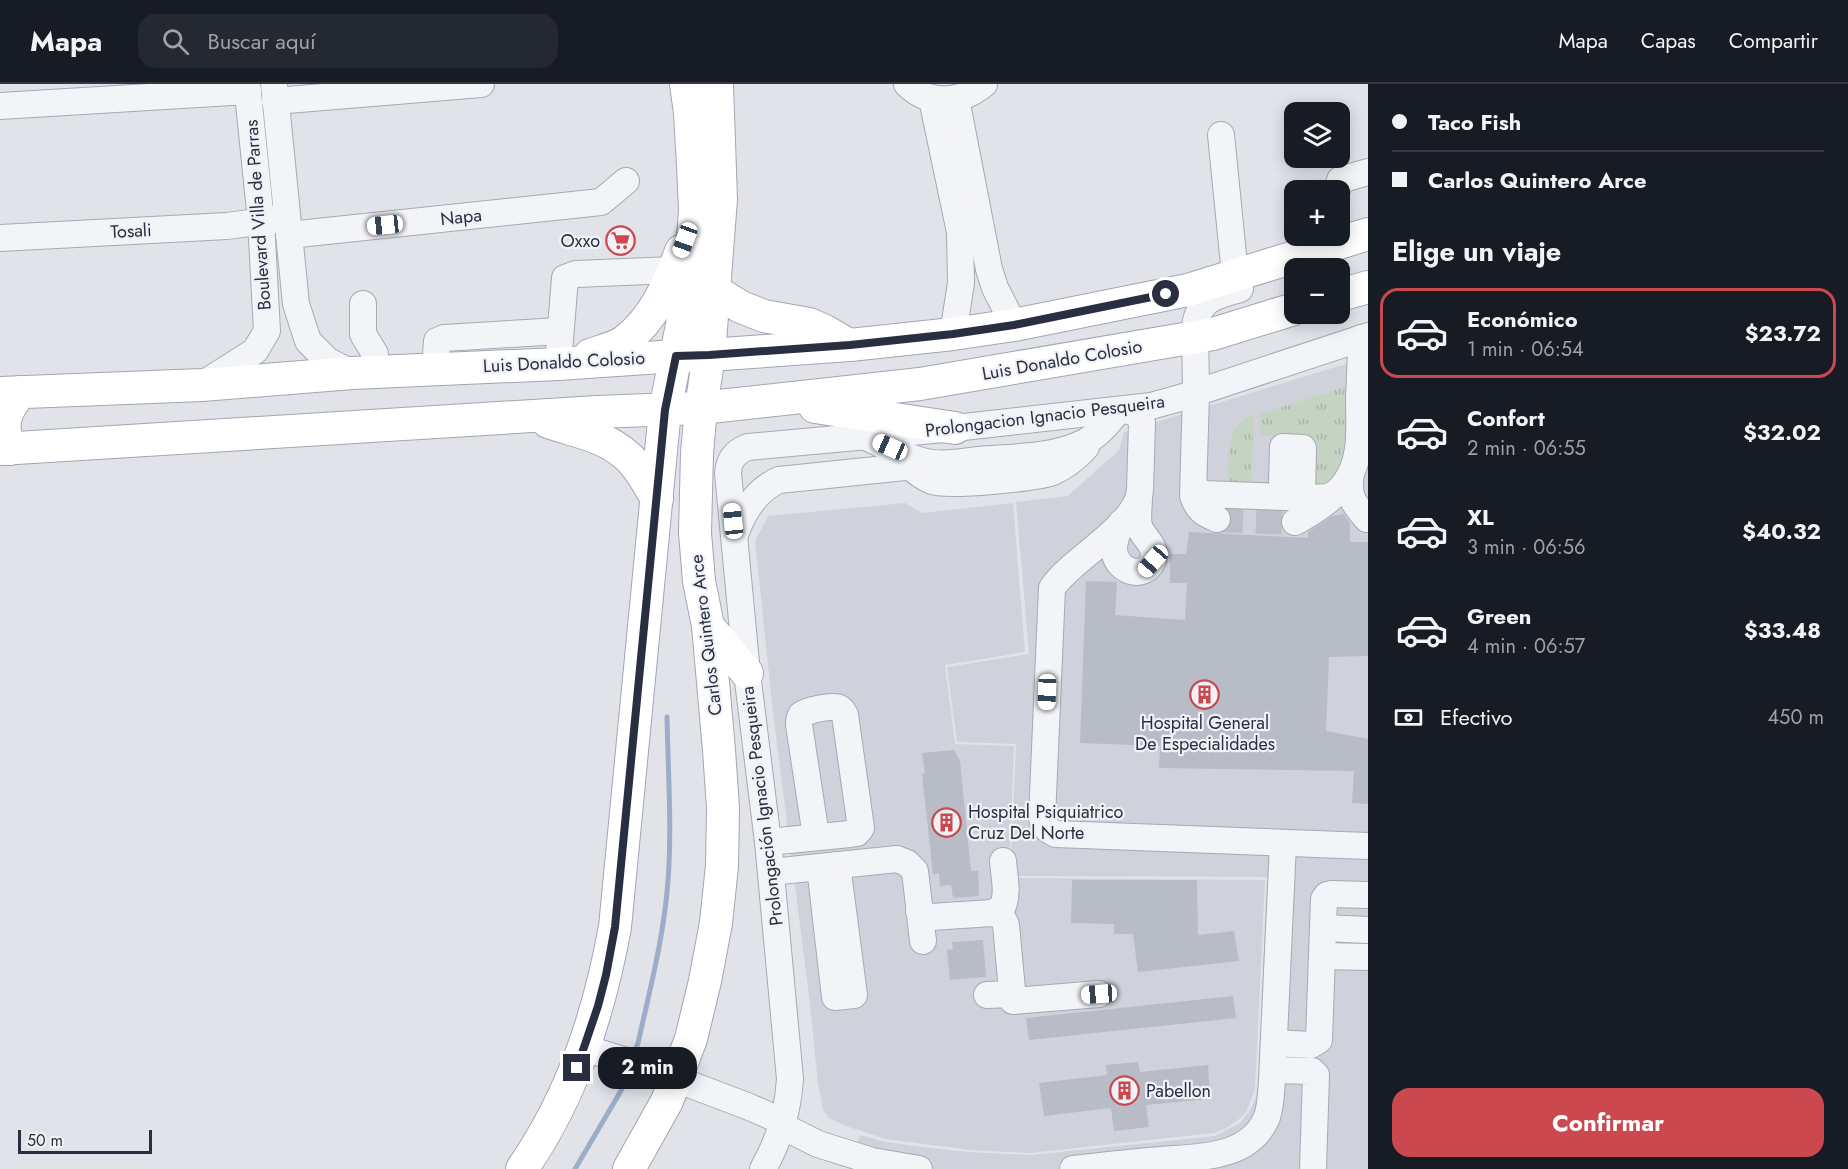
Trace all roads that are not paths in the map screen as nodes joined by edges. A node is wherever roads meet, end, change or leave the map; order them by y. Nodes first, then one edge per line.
1 (481, 84) edge
2 (686, 84) edge
3 (717, 84) edge
4 (907, 84) edge
5 (984, 84) edge
6 (248, 88) edge
7 (274, 93) edge
8 (944, 99) junction
9 (0, 106) edge
10 (1221, 135) dead end
11 (1368, 172) edge
12 (1340, 180) edge
13 (626, 181) dead end
14 (695, 210) junction
15 (261, 221) junction
16 (288, 227) junction
17 (971, 231) junction
18 (1368, 234) edge
19 (0, 238) edge
20 (1350, 238) edge
21 (1322, 246) edge
22 (1328, 246) edge
23 (1311, 258) edge
24 (673, 270) junction
25 (1284, 273) edge
26 (1235, 275) junction
27 (1368, 287) edge
28 (715, 291) junction
29 (1350, 292) edge
30 (363, 304) dead end
31 (1284, 312) edge
32 (1014, 325) junction
33 (560, 331) junction
34 (953, 334) junction
35 (1195, 337) junction
36 (1365, 337) edge
37 (850, 345) junction
38 (709, 355) junction
39 (676, 356) junction
40 (561, 364) junction
41 (435, 369) junction
42 (364, 372) junction
43 (202, 385) junction
44 (11, 393) edge
45 (1196, 393) junction
46 (764, 400) junction
47 (701, 408) junction
48 (665, 410) junction
49 (1119, 410) junction
50 (533, 417) junction
51 (955, 428) junction
52 (864, 436) junction
53 (748, 447) joint
54 (5, 449) edge
55 (922, 466) junction
56 (1352, 473) junction
57 (1194, 487) junction
58 (1335, 494) junction
59 (657, 499) junction
60 (1217, 519) tunnel mouth
61 (1367, 519) edge
62 (1295, 522) tunnel mouth
63 (735, 535) junction
64 (708, 626) junction
65 (747, 673) junction
66 (816, 837) junction
67 (768, 842) junction
68 (1284, 843) junction
69 (1368, 846) edge
70 (1003, 861) dead end
71 (771, 872) junction
72 (1368, 895) edge
73 (919, 911) junction
74 (1001, 911) junction
75 (1324, 928) junction
76 (1368, 930) edge
77 (922, 941) dead end
78 (1323, 956) junction
79 (1368, 957) edge
80 (1099, 994) dead end
81 (1274, 1043) junction
82 (584, 1048) junction
83 (1272, 1070) junction
84 (676, 1080) junction
85 (789, 1096) junction
86 (783, 1123) junction
87 (811, 1141) junction
88 (768, 1160) edge
89 (1231, 1160) edge
90 (522, 1169) edge
91 (629, 1169) edge
92 (919, 1169) edge
93 (1073, 1169) edge
94 (1313, 1169) edge

1 - 7 street
2 - 14 main road
3 - 28 main road, Carlos Quintero Arce
4 - 8 street
5 - 8 street
6 - 9 street
6 - 15 street, Boulevard Villa de Parras
7 - 16 street, Boulevard Villa de Parras
8 - 17 street
10 - 26 street
11 - 12 street
13 - 16 street, Napa
14 - 24 main road
14 - 39 main road
15 - 16 street, Napa
15 - 19 street, Tosali
15 - 43 street, Boulevard Villa de Parras
16 - 42 street, Boulevard Villa de Parras
17 - 32 street
17 - 34 street
18 - 20 main road, Luis Donaldo Colosio
21 - 26 main road, Luis Donaldo Colosio
22 - 23 street
24 - 33 street
24 - 40 main road
25 - 35 street
26 - 32 main road, Luis Donaldo Colosio
27 - 29 main road
28 - 37 main road
28 - 38 main road, Carlos Quintero Arce
30 - 42 street
31 - 35 main road, Luis Donaldo Colosio
32 - 34 main road, Luis Donaldo Colosio
33 - 40 street
33 - 41 street
34 - 37 main road, Luis Donaldo Colosio
35 - 45 street
35 - 46 main road, Luis Donaldo Colosio
36 - 45 street, Prolongacion Ignacio Pesqueira
36 - 56 street
37 - 38 main road, Luis Donaldo Colosio
38 - 39 main road, Luis Donaldo Colosio
38 - 47 main road, Carlos Quintero Arce
39 - 40 main road, Luis Donaldo Colosio
39 - 48 main road
40 - 41 main road, Luis Donaldo Colosio
41 - 42 main road, Luis Donaldo Colosio
42 - 43 main road, Luis Donaldo Colosio
43 - 44 main road, Luis Donaldo Colosio
44 - 54 main road
45 - 49 street, Prolongacion Ignacio Pesqueira
45 - 57 street
46 - 47 main road, Luis Donaldo Colosio
46 - 51 main road
47 - 48 main road, Luis Donaldo Colosio
47 - 64 main road, Carlos Quintero Arce
48 - 50 main road, Luis Donaldo Colosio
48 - 59 main road
49 - 51 street, Prolongacion Ignacio Pesqueira
49 - 55 street
49 - 68 street
50 - 54 main road, Luis Donaldo Colosio
50 - 59 main road
51 - 52 street, Prolongacion Ignacio Pesqueira
52 - 53 street, Prolongacion Ignacio Pesqueira
52 - 55 street
53 - 63 street, Prolongación Ignacio Pesqueira
55 - 63 street
56 - 58 street
56 - 61 street
57 - 58 street
57 - 60 street
58 - 62 street
59 - 82 main road
63 - 65 street, Prolongación Ignacio Pesqueira
64 - 65 main road
64 - 84 main road, Carlos Quintero Arce
65 - 67 street, Prolongación Ignacio Pesqueira
66 - 66 street
66 - 67 street
67 - 71 street, Prolongación Ignacio Pesqueira
68 - 69 street
68 - 81 street
70 - 74 street
71 - 73 street
71 - 85 street, Prolongación Ignacio Pesqueira
72 - 75 street
73 - 74 street
73 - 77 street
74 - 80 street
75 - 76 street
75 - 78 street
78 - 79 street
78 - 81 street
81 - 83 street
82 - 84 street
82 - 90 main road
83 - 89 street
83 - 94 street
84 - 86 street
84 - 91 main road, Carlos Quintero Arce
85 - 86 street, Prolongación Ignacio Pesqueira
85 - 87 street
86 - 87 street
86 - 88 street, Prolongación Ignacio Pesqueira
87 - 88 street
87 - 92 street
89 - 93 street

